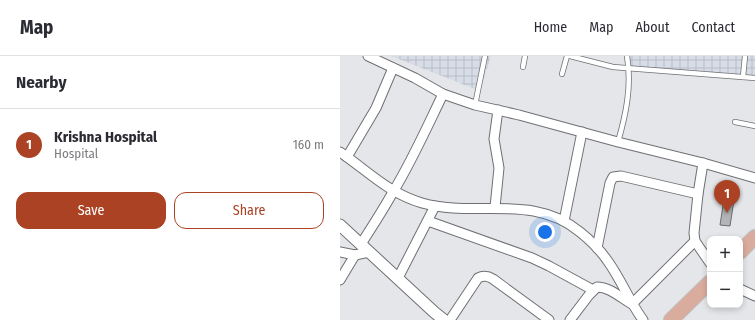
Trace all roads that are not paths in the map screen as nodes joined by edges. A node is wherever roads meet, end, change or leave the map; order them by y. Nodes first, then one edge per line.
1 (368, 56) edge
2 (485, 56) edge
3 (525, 56) edge
4 (567, 56) edge
5 (570, 56) edge
6 (627, 56) edge
7 (745, 56) edge
8 (523, 67) dead end
9 (393, 68) junction
10 (629, 69) junction
11 (562, 74) dead end
12 (743, 77) junction
13 (755, 78) edge
14 (443, 94) junction
15 (475, 105) junction
16 (498, 110) junction
17 (735, 122) dead end
18 (755, 126) edge
19 (582, 132) junction
20 (618, 142) junction
21 (343, 155) edge
22 (703, 163) junction
23 (755, 178) edge
24 (394, 192) junction
25 (698, 194) junction
26 (436, 206) junction
27 (495, 207) junction
28 (428, 221) junction
29 (564, 221) junction
30 (340, 225) edge
31 (755, 237) edge
32 (695, 241) junction
33 (365, 248) junction
34 (597, 248) junction
35 (743, 249) edge
36 (340, 252) edge
37 (355, 255) junction
38 (707, 259) edge
39 (398, 278) junction
40 (340, 280) edge
41 (707, 285) edge
42 (593, 290) junction
43 (743, 290) edge
44 (755, 296) edge
45 (632, 304) junction
46 (674, 319) edge
47 (444, 320) edge
48 (450, 320) edge
49 (549, 320) edge
50 (570, 320) edge
51 (643, 320) edge

1 - 9 street
2 - 15 lane
3 - 8 lane
4 - 11 lane
5 - 10 lane
6 - 10 lane
7 - 12 lane
9 - 14 street
9 - 21 street
10 - 12 lane
10 - 20 lane
12 - 13 lane
14 - 15 street
14 - 24 street
15 - 16 street
16 - 19 street
16 - 27 street
17 - 18 lane
19 - 20 street
19 - 29 street
20 - 22 street
21 - 24 street
22 - 23 street
22 - 25 street
24 - 26 street
24 - 33 street
25 - 32 street
25 - 34 street
26 - 27 street
26 - 28 street
27 - 29 street
28 - 39 street
28 - 42 street
29 - 34 street
30 - 33 street
31 - 35 main road
32 - 38 street
32 - 45 street
33 - 37 street
33 - 39 street
34 - 45 street
36 - 37 street
37 - 40 street
39 - 47 street
41 - 46 main road
42 - 45 street
42 - 50 street
43 - 44 street
45 - 51 street
48 - 49 street

